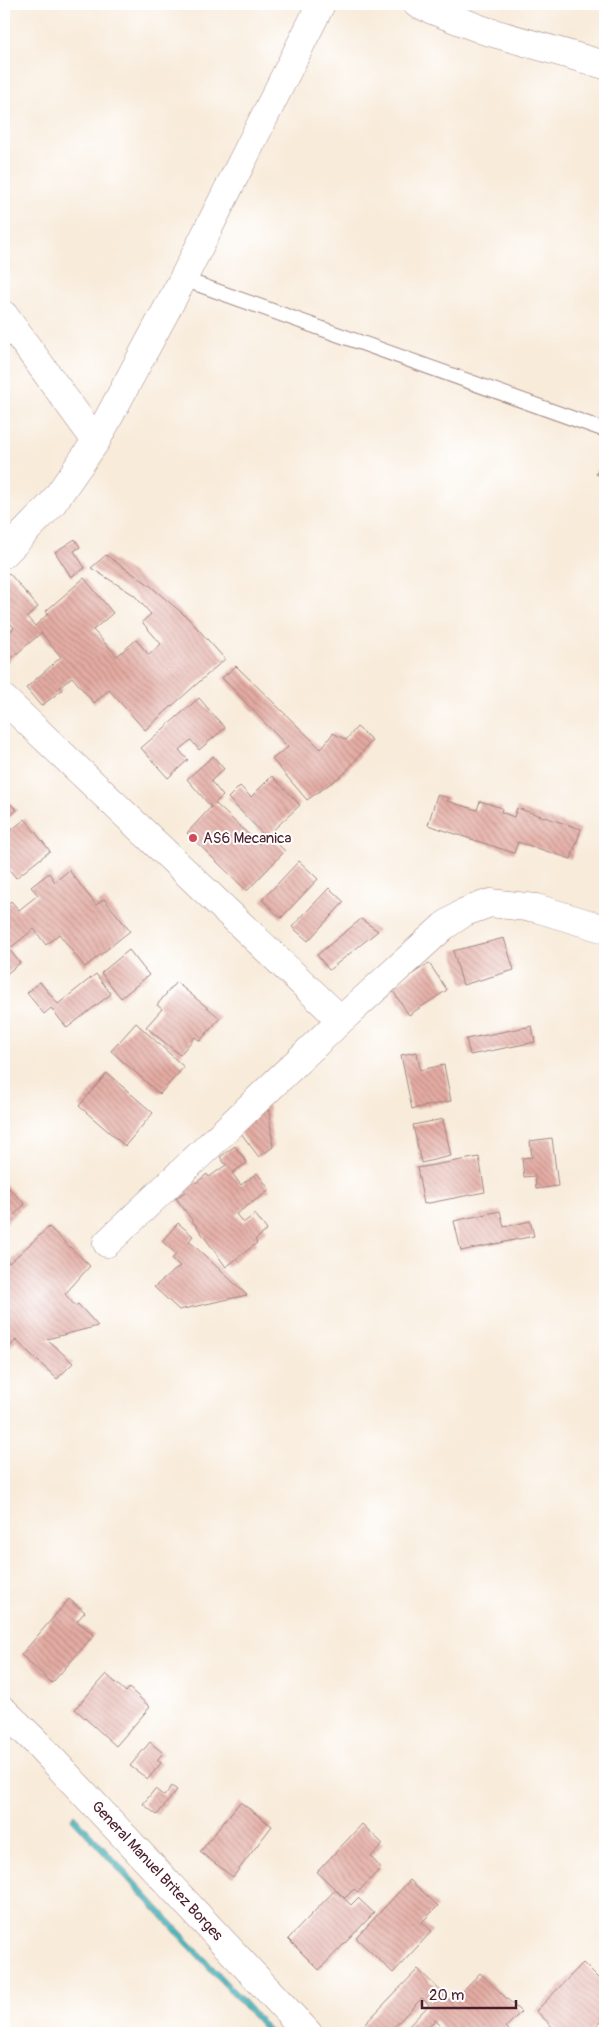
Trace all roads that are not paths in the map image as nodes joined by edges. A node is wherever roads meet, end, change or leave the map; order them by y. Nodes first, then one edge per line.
1 (321, 4) edge
2 (417, 4) edge
3 (605, 65) edge
4 (182, 279) junction
5 (4, 315) edge
6 (605, 430) edge
7 (96, 441) junction
8 (4, 554) edge
9 (4, 699) edge
10 (605, 929) edge
11 (341, 1020) junction
12 (107, 1243) dead end
13 (4, 1711) edge
14 (308, 2033) edge

1 - 4 street
2 - 3 street
4 - 6 lane
4 - 7 street
5 - 7 street
7 - 8 street
9 - 11 street
10 - 11 street
11 - 12 street
13 - 14 street, General Manuel Britez Borges

